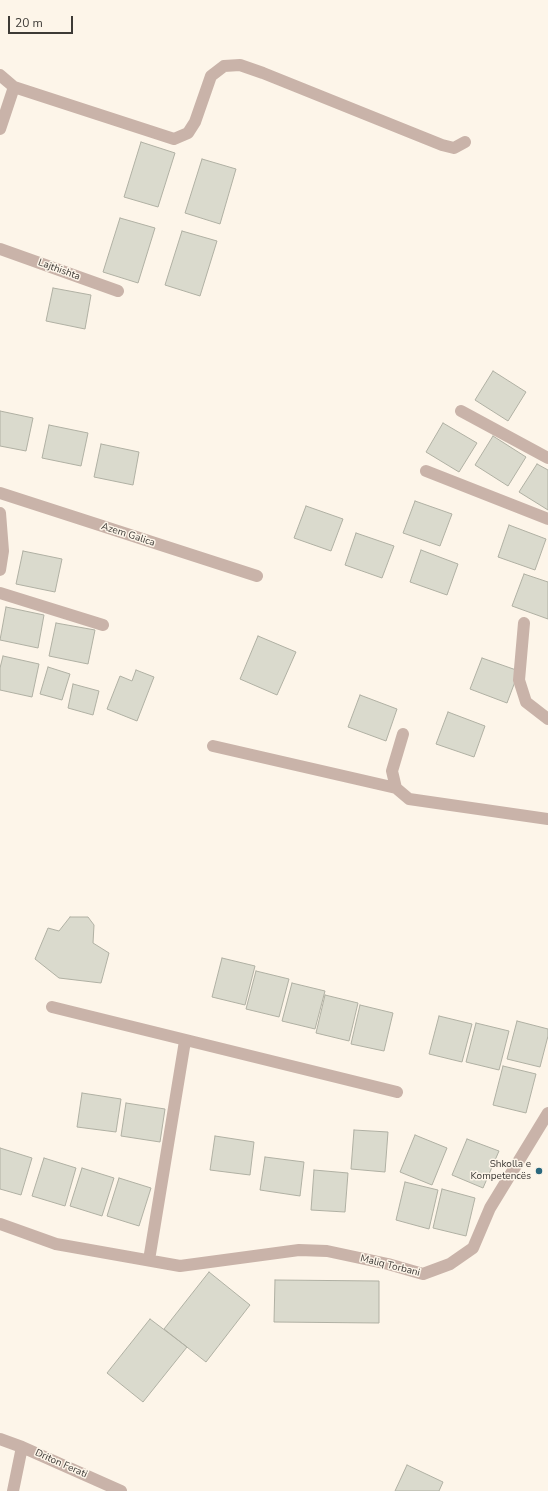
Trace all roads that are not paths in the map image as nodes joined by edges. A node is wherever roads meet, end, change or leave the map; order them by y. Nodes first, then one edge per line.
1 (0, 75) edge
2 (14, 87) junction
3 (0, 129) edge
4 (465, 142) dead end
5 (0, 249) edge
6 (118, 291) dead end
7 (461, 411) dead end
8 (548, 458) edge
9 (426, 471) dead end
10 (0, 493) edge
11 (0, 513) edge
12 (548, 519) edge
13 (0, 570) edge
14 (257, 576) dead end
15 (0, 593) edge
16 (524, 623) dead end
17 (103, 625) dead end
18 (548, 719) edge
19 (403, 734) dead end
20 (213, 746) dead end
21 (396, 788) junction
22 (548, 819) edge
23 (52, 1007) dead end
24 (185, 1041) junction
25 (397, 1092) dead end
26 (548, 1113) edge
27 (0, 1224) edge
28 (149, 1260) junction
29 (0, 1439) edge
30 (22, 1447) junction
31 (13, 1491) edge
32 (121, 1491) edge

1 - 2 street
2 - 3 street
2 - 4 street
5 - 6 street, Lajthishta
7 - 8 street
9 - 12 street
10 - 14 street, Azem Galica
11 - 13 street
15 - 17 street
16 - 18 street
19 - 21 street
20 - 21 street
21 - 22 street
23 - 24 street
24 - 25 street
24 - 28 street
26 - 28 street, Maliq Torbani
27 - 28 street, Maliq Torbani
29 - 30 street, Driton Ferati
30 - 31 street
30 - 32 street, Driton Ferati

